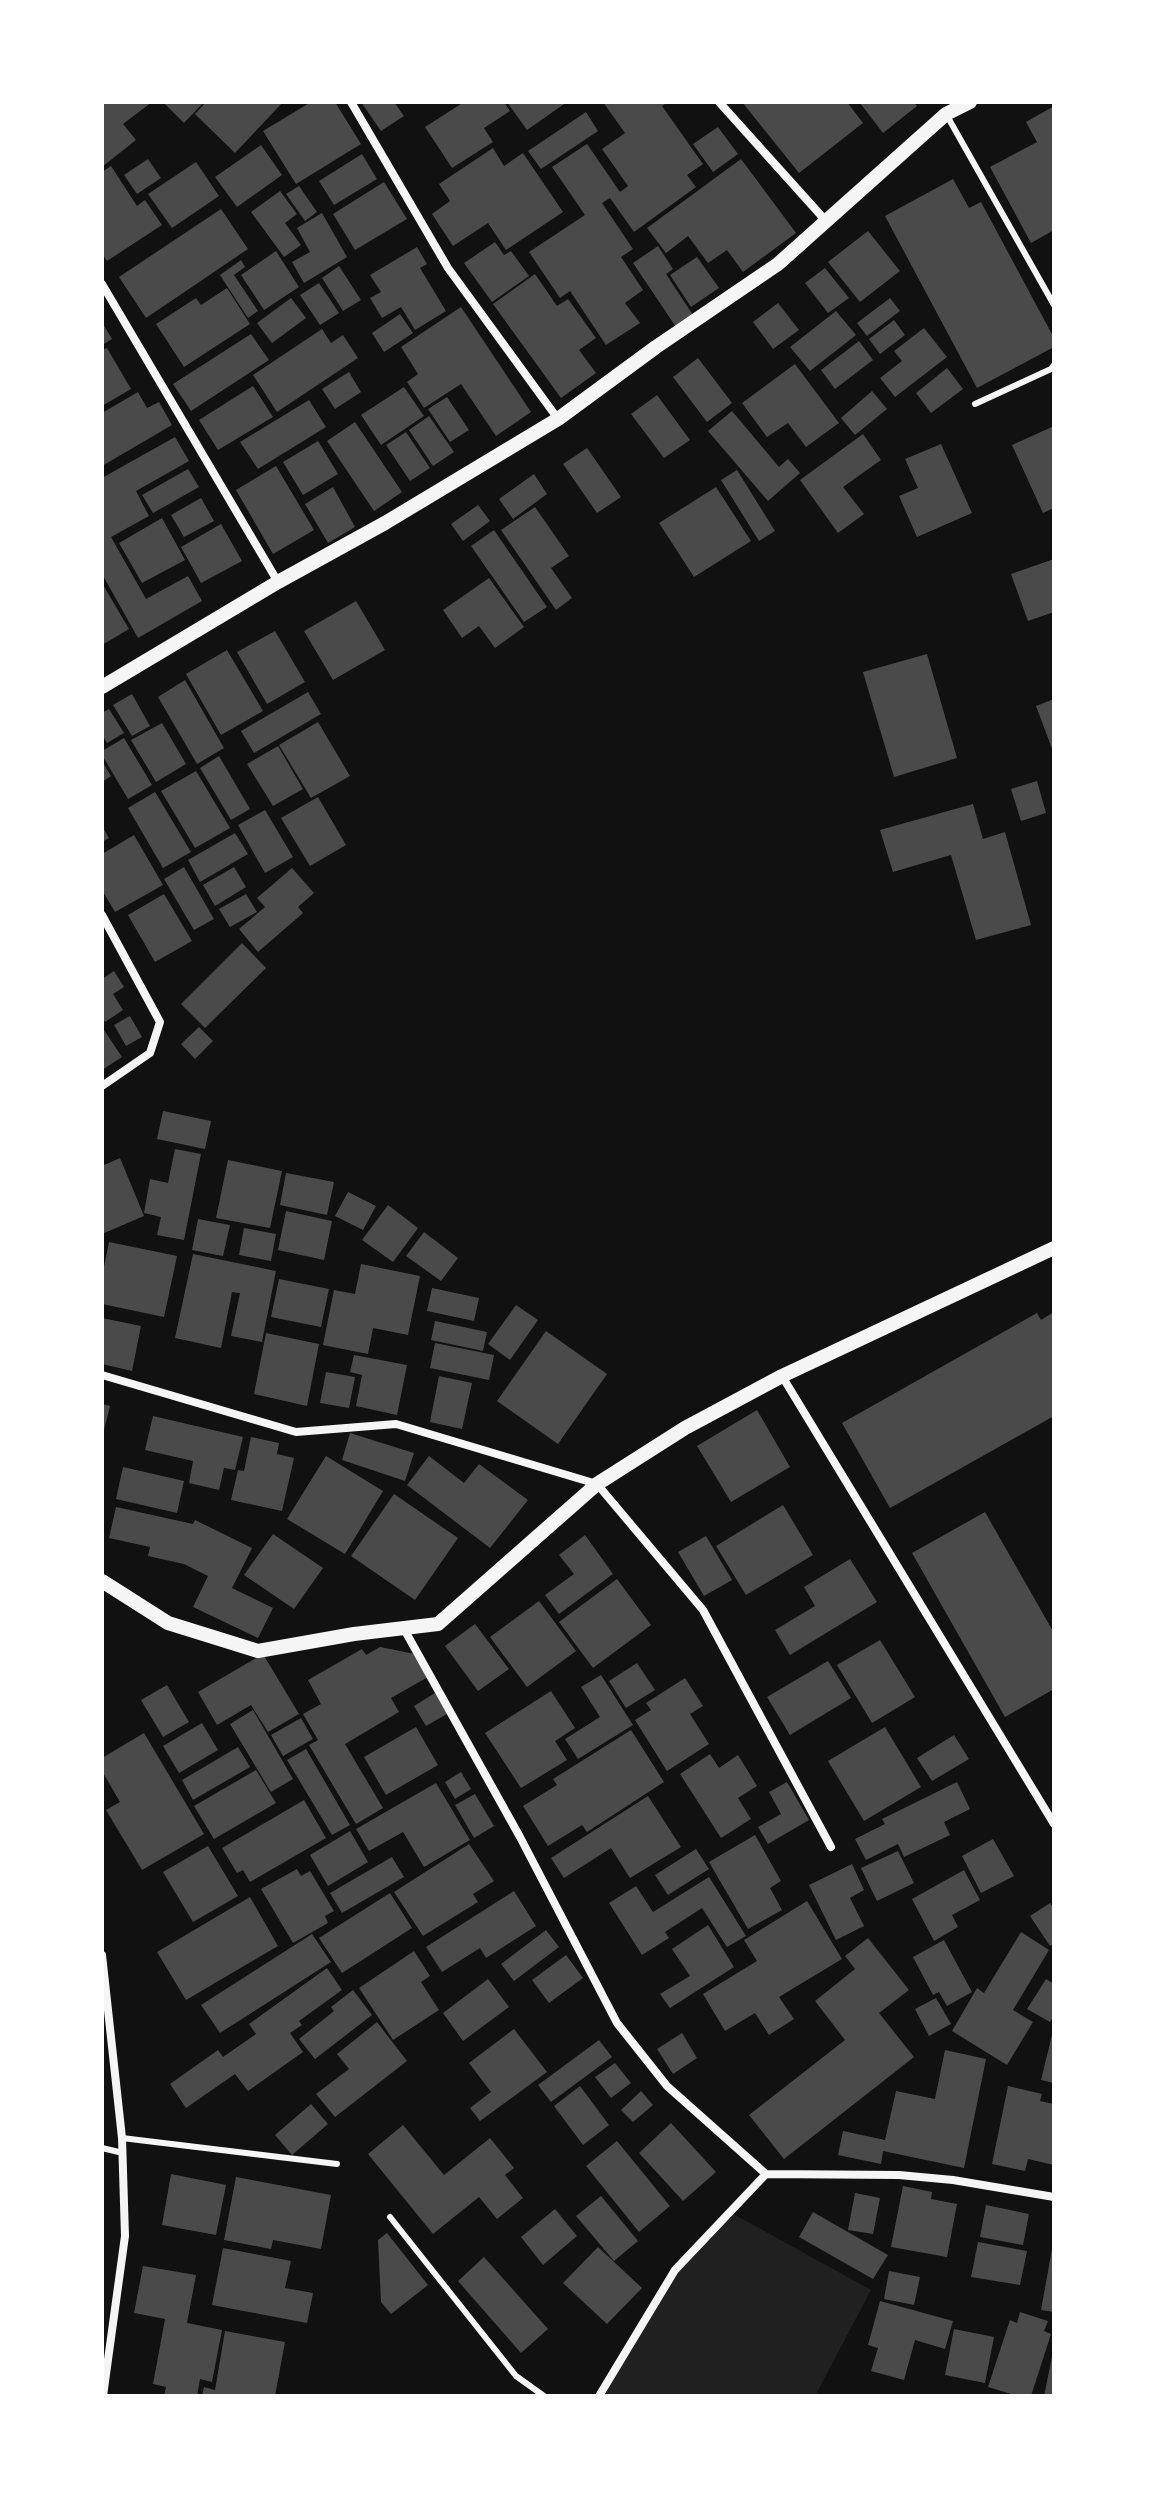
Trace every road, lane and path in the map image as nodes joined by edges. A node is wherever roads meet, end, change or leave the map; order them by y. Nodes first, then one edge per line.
1 (351, 102) edge
2 (719, 102) edge
3 (970, 102) edge
4 (942, 108) edge
5 (826, 221) junction
6 (102, 284) edge
7 (1054, 305) edge
8 (1054, 365) edge
9 (975, 404) dead end
10 (558, 419) junction
11 (278, 582) junction
12 (102, 687) edge
13 (102, 915) edge
14 (102, 1086) edge
15 (1054, 1248) edge
16 (102, 1375) edge
17 (782, 1376) junction
18 (597, 1484) junction
19 (102, 1581) edge
20 (404, 1629) junction
21 (1054, 1824) edge
22 (831, 1847) dead end
23 (102, 1955) edge
24 (122, 2138) junction
25 (102, 2148) edge
26 (123, 2153) junction
27 (337, 2164) dead end
28 (766, 2174) junction
29 (1054, 2197) edge
30 (390, 2217) dead end
31 (103, 2396) edge
32 (544, 2396) edge
33 (599, 2396) edge

1 - 10 street
2 - 5 street
3 - 4 street
4 - 5 street
4 - 7 lane
5 - 10 street
6 - 11 street
8 - 9 lane
10 - 11 street
11 - 12 street
13 - 14 street
15 - 17 street
16 - 18 street
17 - 18 street
17 - 21 street
18 - 20 street
18 - 22 street
19 - 20 street
20 - 28 street
23 - 24 street
24 - 26 street
24 - 27 lane
25 - 26 lane
26 - 31 street
28 - 29 street
28 - 33 street
30 - 32 lane

